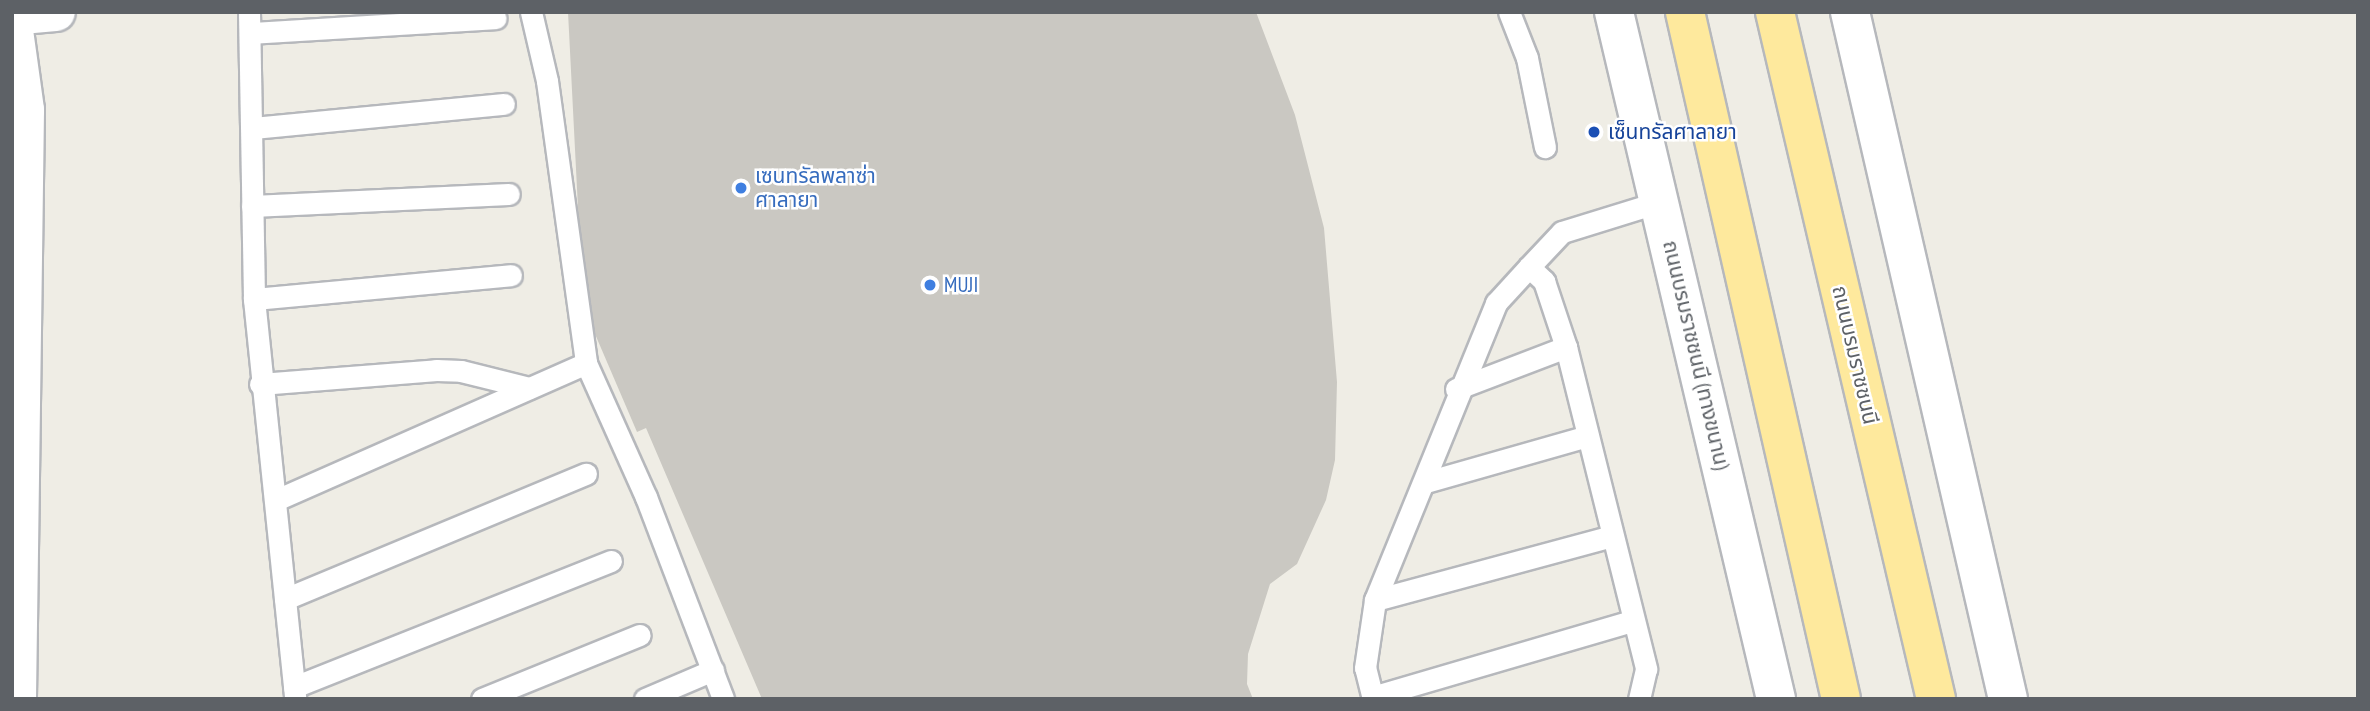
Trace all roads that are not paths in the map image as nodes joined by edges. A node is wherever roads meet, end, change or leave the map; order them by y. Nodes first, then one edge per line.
1 (56, 12) edge
2 (531, 12) edge
3 (1509, 12) edge
4 (1614, 12) edge
5 (1685, 12) edge
6 (1774, 12) edge
7 (1850, 12) edge
8 (496, 18) dead end
9 (250, 22) edge
10 (504, 104) dead end
11 (253, 128) junction
12 (1545, 146) dead end
13 (509, 194) dead end
14 (1659, 202) junction
15 (252, 206) junction
16 (1529, 267) junction
17 (511, 275) dead end
18 (18, 278) edge
19 (254, 299) junction
20 (1566, 347) junction
21 (586, 363) junction
22 (260, 384) junction
23 (529, 388) junction
24 (1456, 389) junction
25 (1588, 436) junction
26 (586, 474) dead end
27 (1426, 482) junction
28 (276, 500) junction
29 (16, 532) edge
30 (1612, 536) junction
31 (611, 561) dead end
32 (285, 598) junction
33 (1375, 600) junction
34 (1632, 621) junction
35 (640, 635) dead end
36 (713, 670) junction
37 (295, 693) edge
38 (1372, 698) edge
39 (18, 699) edge
40 (482, 699) edge
41 (645, 699) edge
42 (723, 699) edge
43 (1639, 699) edge
44 (1776, 699) edge
45 (1841, 699) edge
46 (1936, 699) edge
47 (2008, 699) edge

1 - 18 main road
2 - 21 lane
3 - 12 lane
4 - 14 main road, ถนนบรมราชชนนี (ทางขนาน)
5 - 45 highway
6 - 46 highway, ถนนบรมราชชนนี
7 - 47 main road
8 - 9 lane
9 - 11 lane
10 - 11 lane
11 - 15 lane
13 - 15 lane
14 - 16 lane
14 - 44 main road, ถนนบรมราชชนนี (ทางขนาน)
15 - 19 lane
16 - 20 lane
16 - 24 lane
17 - 19 lane
18 - 29 main road
19 - 22 lane
20 - 24 lane
20 - 25 lane
21 - 23 lane
21 - 36 lane
22 - 23 lane
22 - 28 lane
23 - 28 lane
24 - 27 lane
25 - 27 lane
25 - 30 lane
26 - 32 lane
27 - 33 lane
28 - 32 lane
29 - 39 main road
30 - 33 lane
30 - 34 lane
31 - 37 lane
32 - 37 lane
33 - 38 lane
34 - 38 lane
34 - 43 lane
35 - 40 lane
36 - 41 lane
36 - 42 lane

